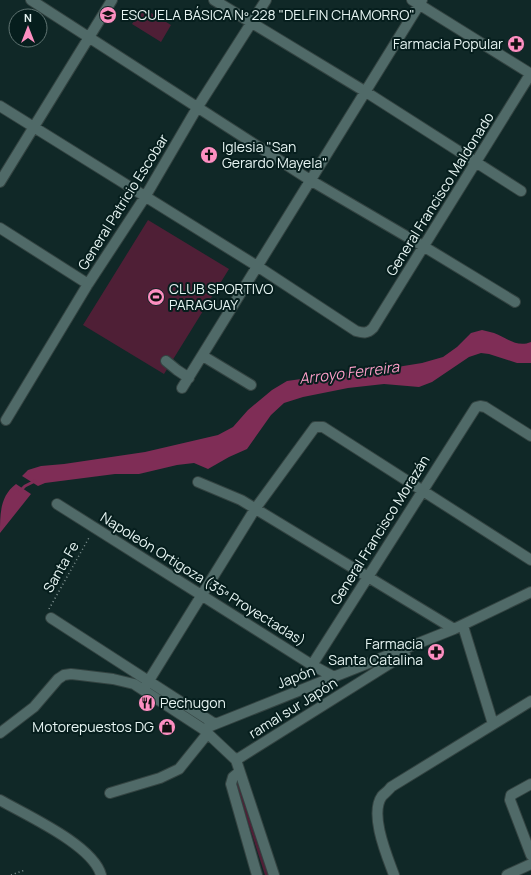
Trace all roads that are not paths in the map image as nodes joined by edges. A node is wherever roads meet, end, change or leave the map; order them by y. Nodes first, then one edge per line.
1 (31, 0) edge
2 (112, 0) edge
3 (214, 0) edge
4 (266, 0) edge
5 (418, 2) edge
6 (251, 23) junction
7 (89, 37) junction
8 (531, 73) edge
9 (366, 92) junction
10 (0, 106) edge
11 (198, 108) junction
12 (33, 127) junction
13 (475, 162) junction
14 (310, 180) junction
15 (0, 182) edge
16 (521, 191) dead end
17 (145, 197) junction
18 (0, 228) edge
19 (423, 246) junction
20 (257, 266) junction
21 (88, 284) junction
22 (515, 302) dead end
23 (202, 356) junction
24 (166, 361) dead end
25 (189, 378) junction
26 (251, 385) dead end
27 (182, 388) dead end
28 (6, 420) dead end
29 (531, 436) edge
30 (198, 482) dead end
31 (421, 490) junction
32 (58, 504) dead end
33 (255, 509) junction
34 (531, 560) edge
35 (367, 577) junction
36 (531, 592) edge
37 (203, 595) junction
38 (51, 618) road end
39 (458, 628) junction
40 (425, 641) junction
41 (312, 665) junction
42 (334, 677) junction
43 (146, 686) junction
44 (531, 700) edge
45 (215, 724) junction
46 (493, 724) junction
47 (205, 731) junction
48 (0, 733) edge
49 (236, 760) junction
50 (240, 772) junction
51 (531, 784) edge
52 (110, 793) dead end
53 (0, 800) edge
54 (531, 855) edge
55 (531, 864) edge
56 (512, 874) edge
57 (101, 875) edge
58 (258, 875) edge
59 (274, 875) edge
60 (394, 875) edge

1 - 7 street
2 - 7 street
3 - 6 street
4 - 6 street, General Patricio Escobar
5 - 8 street
5 - 9 street
6 - 9 street
6 - 11 street, General Patricio Escobar
7 - 11 street
7 - 12 street
8 - 13 street, General Francisco Maldonado
9 - 13 street
9 - 14 street
10 - 12 street
11 - 14 street
11 - 17 street, General Patricio Escobar
12 - 15 street
12 - 17 street
13 - 16 street
13 - 19 street, General Francisco Maldonado
14 - 19 street
14 - 20 street
17 - 20 street
17 - 21 street, General Patricio Escobar
18 - 21 street
19 - 20 street, General Francisco Maldonado
19 - 22 street
20 - 23 street
21 - 28 street, General Patricio Escobar
23 - 25 street
23 - 26 street
24 - 25 street
25 - 27 street
29 - 31 street, General Francisco Morazán
30 - 33 street
31 - 33 street
31 - 34 street
31 - 35 street, General Francisco Morazán
32 - 37 street, Napoleón Ortigoza (35ª Proyectadas)
33 - 35 street
33 - 37 street
35 - 39 street
35 - 41 street, General Francisco Morazán
36 - 39 street, Japón
37 - 41 street, Napoleón Ortigoza (35ª Proyectadas)
37 - 43 street
38 - 43 street
39 - 40 street, Japón
39 - 46 street
40 - 42 street, Japón
40 - 49 street, ramal sur Japón
41 - 42 street, Napoleón Ortigoza (35ª Proyectadas)
42 - 45 street, Japón
43 - 45 street
43 - 47 street
43 - 48 street
44 - 46 street
45 - 47 street, Japón
46 - 60 street
47 - 49 street
47 - 52 street
49 - 50 street
50 - 58 street
50 - 59 street
51 - 54 street
53 - 57 street
55 - 56 street

